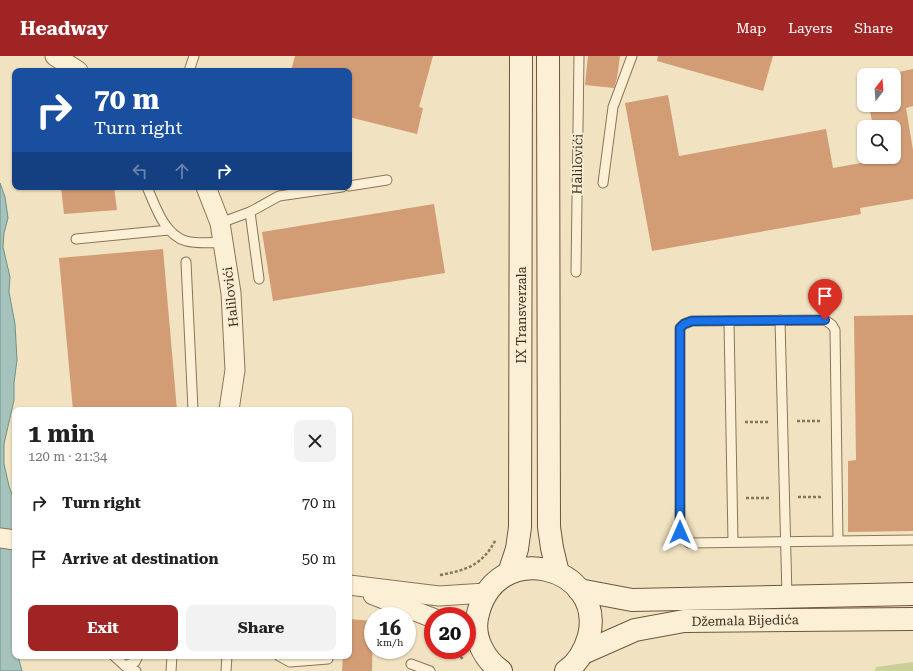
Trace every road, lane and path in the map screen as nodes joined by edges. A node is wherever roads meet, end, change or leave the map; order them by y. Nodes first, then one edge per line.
1 (55, 56) edge
2 (194, 56) edge
3 (521, 56) edge
4 (548, 56) edge
5 (579, 56) edge
6 (632, 56) edge
7 (73, 68) edge
8 (190, 68) edge
9 (387, 180) dead end
10 (602, 183) dead end
11 (352, 186) edge
12 (148, 190) edge
13 (207, 190) edge
14 (277, 190) edge
15 (321, 190) edge
16 (278, 196) junction
17 (250, 212) junction
18 (220, 222) junction
19 (169, 230) junction
20 (76, 239) dead end
21 (223, 242) junction
22 (186, 262) dead end
23 (576, 272) dead end
24 (259, 279) dead end
25 (780, 320) junction
26 (729, 321) junction
27 (193, 407) edge
28 (229, 407) edge
29 (498, 537) dead end
30 (0, 538) edge
31 (12, 540) edge
32 (913, 540) edge
33 (786, 541) junction
34 (838, 541) junction
35 (733, 542) junction
36 (509, 573) junction
37 (558, 573) junction
38 (440, 575) dead end
39 (352, 585) edge
40 (352, 586) edge
41 (579, 590) junction
42 (486, 593) junction
43 (913, 594) edge
44 (787, 597) junction
45 (424, 614) edge
46 (913, 619) edge
47 (476, 622) edge
48 (476, 622) edge
49 (476, 642) edge
50 (476, 646) edge
51 (583, 653) junction
52 (117, 659) edge
53 (136, 659) edge
54 (172, 659) edge
55 (227, 659) edge
56 (284, 659) edge
57 (328, 659) dead end
58 (411, 664) dead end
59 (125, 666) junction
60 (136, 671) edge
61 (171, 671) edge
62 (226, 671) edge
63 (430, 671) edge
64 (501, 671) edge
65 (566, 671) edge

1 - 7 street
2 - 8 lane
3 - 36 main road, IX Transverzala
4 - 37 main road
5 - 23 lane, Halilovići
6 - 10 lane
9 - 11 lane
12 - 19 lane
13 - 18 street, Halilovići
14 - 16 lane
15 - 16 lane
16 - 17 lane
17 - 18 lane
17 - 24 lane
18 - 21 street, Halilovići
19 - 20 lane
19 - 21 lane
21 - 28 street, Halilovići
22 - 27 lane
25 - 26 lane
25 - 33 lane
25 - 34 lane
26 - 35 lane
26 - 35 lane
29 - 38 path
30 - 31 street
32 - 34 lane
33 - 34 lane
33 - 35 lane
33 - 44 lane
36 - 37 main road
36 - 42 main road
37 - 41 main road
39 - 42 street
40 - 45 street
41 - 44 main road, Džemala Bijedića
41 - 51 main road
42 - 47 main road
43 - 44 main road, Džemala Bijedića
46 - 51 main road, Džemala Bijedića
48 - 49 main road
50 - 64 main road
51 - 65 main road
52 - 59 lane
53 - 59 lane
54 - 61 lane
55 - 62 lane
56 - 57 lane
58 - 63 lane
59 - 60 lane

